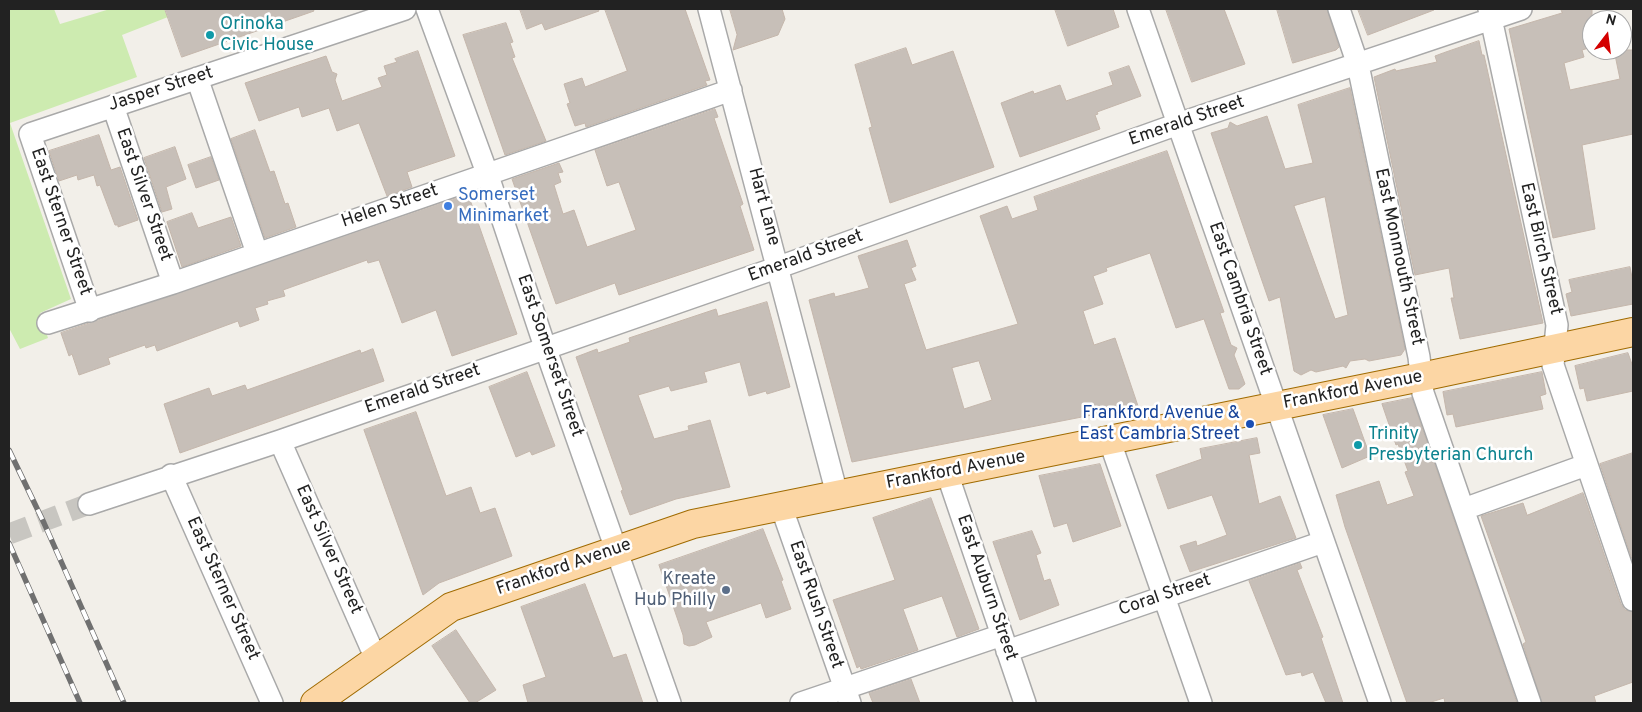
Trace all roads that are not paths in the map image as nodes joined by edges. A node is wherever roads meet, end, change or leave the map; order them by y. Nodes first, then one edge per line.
1 (406, 9) edge
2 (428, 9) edge
3 (709, 9) edge
4 (1138, 9) edge
5 (1338, 9) edge
6 (1522, 9) edge
7 (1490, 14) edge
8 (1358, 65) junction
9 (197, 78) junction
10 (731, 90) junction
11 (113, 106) junction
12 (1178, 124) junction
13 (30, 134) joint
14 (487, 173) junction
15 (257, 253) junction
16 (779, 267) junction
17 (173, 283) junction
18 (90, 311) junction
19 (48, 324) dead end
20 (1633, 332) edge
21 (545, 347) junction
22 (1554, 348) junction
23 (1421, 378) junction
24 (1276, 407) junction
25 (1109, 439) junction
26 (280, 441) junction
27 (1586, 465) junction
28 (947, 474) junction
29 (171, 475) junction
30 (837, 494) junction
31 (89, 504) tunnel mouth
32 (781, 506) junction
33 (1464, 509) junction
34 (1323, 542) junction
35 (616, 550) junction
36 (1164, 596) junction
37 (1633, 600) edge
38 (1004, 643) junction
39 (376, 659) junction
40 (847, 696) edge
41 (272, 703) edge
42 (315, 703) edge
43 (670, 703) edge
44 (801, 703) edge
45 (1025, 703) edge
46 (1201, 703) edge
47 (1380, 703) edge
48 (1530, 703) edge

1 - 9 street, Jasper Street
2 - 14 street, East Somerset Street
3 - 10 street, Hart Lane
4 - 12 street, East Cambria Street
5 - 8 street, East Monmouth Street
6 - 7 street, Emerald Street
7 - 8 street, Emerald Street
7 - 22 street, East Birch Street
8 - 12 street, Emerald Street
8 - 23 street, East Monmouth Street
9 - 11 street, Jasper Street
9 - 15 street
10 - 14 street, Helen Street
10 - 16 street, Hart Lane
11 - 13 street, Jasper Street
11 - 17 street, East Silver Street
12 - 16 street, Emerald Street
12 - 24 street, East Cambria Street
13 - 18 street, East Sterner Street
14 - 15 street, Helen Street
14 - 21 street, East Somerset Street
15 - 17 street, Helen Street
16 - 21 street, Emerald Street
16 - 30 street, Hart Lane
17 - 18 street, Helen Street
18 - 19 street, Helen Street
20 - 22 main road, Frankford Avenue
21 - 26 street, Emerald Street
21 - 35 street, East Somerset Street
22 - 23 main road, Frankford Avenue
22 - 27 street, East Birch Street
23 - 24 main road, Frankford Avenue
23 - 33 street, East Monmouth Street
24 - 25 main road, Frankford Avenue
24 - 34 street, East Cambria Street
25 - 28 main road, Frankford Avenue
25 - 36 street
26 - 29 street, Emerald Street
26 - 39 street, East Silver Street
27 - 33 street
27 - 37 street, East Birch Street
28 - 30 main road, Frankford Avenue
28 - 38 street, East Auburn Street
29 - 31 street, Emerald Street
29 - 41 street, East Sterner Street
30 - 32 main road, Frankford Avenue
32 - 35 main road, Frankford Avenue
32 - 40 street, East Rush Street
33 - 48 street, East Monmouth Street
34 - 36 street, Coral Street
34 - 47 street, East Cambria Street
35 - 39 main road, Frankford Avenue
35 - 43 street, East Somerset Street
36 - 38 street, Coral Street
36 - 46 street
38 - 40 street, Coral Street
38 - 45 street, East Auburn Street
39 - 42 main road, Frankford Avenue
40 - 44 street, Coral Street

